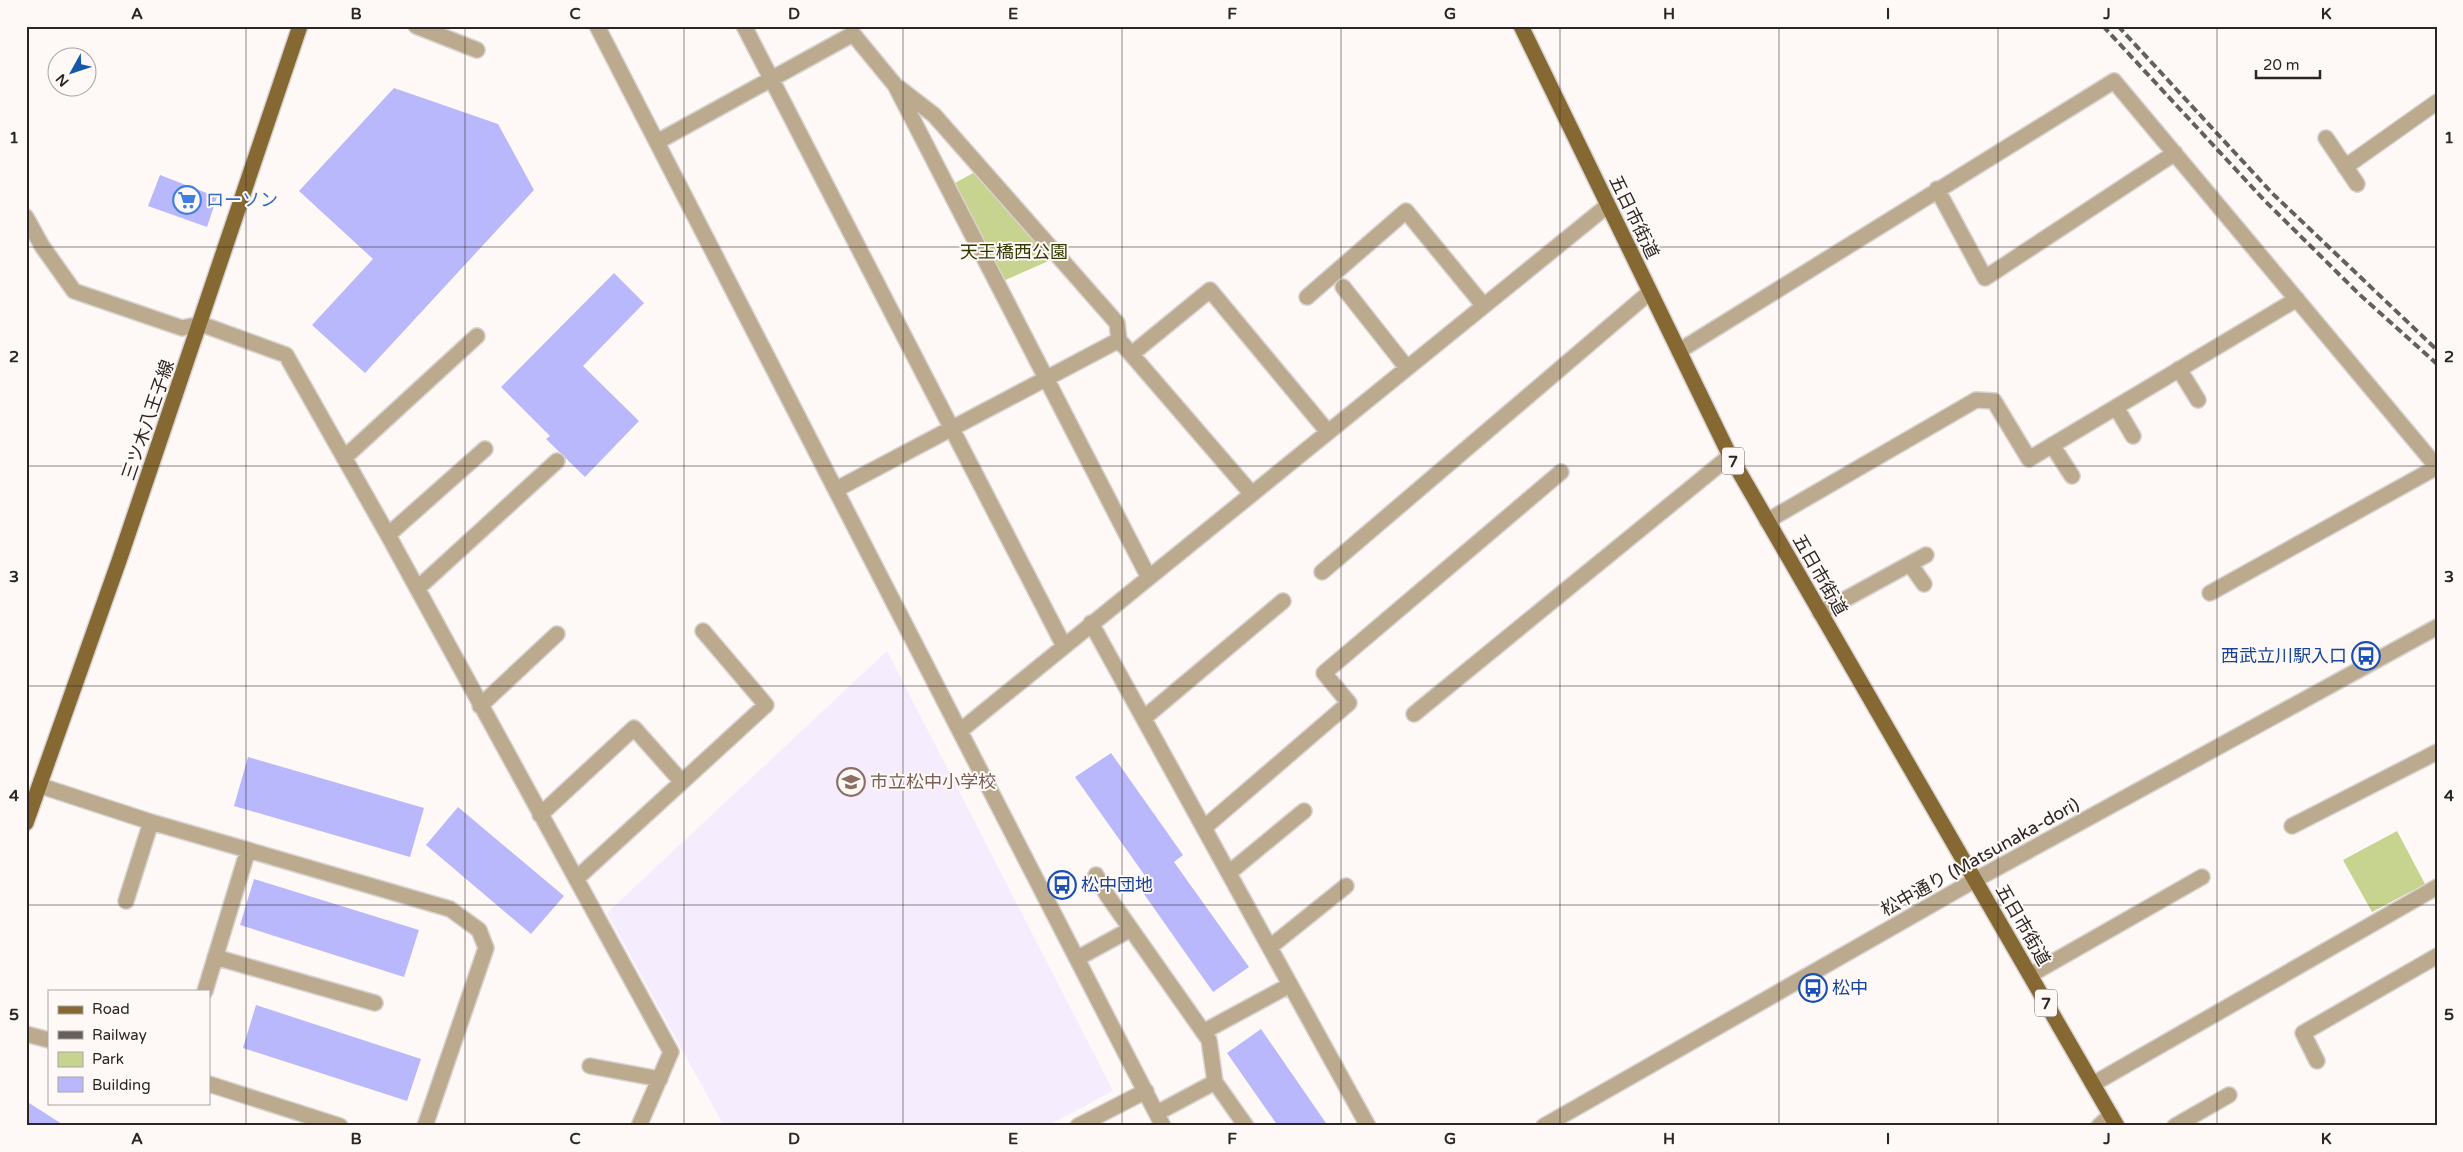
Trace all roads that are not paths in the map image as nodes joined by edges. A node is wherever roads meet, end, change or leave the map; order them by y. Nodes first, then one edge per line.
1 (300, 26) edge
2 (416, 26) edge
3 (597, 26) edge
4 (744, 26) edge
5 (1521, 26) edge
6 (477, 50) dead end
7 (772, 80) junction
8 (896, 86) junction
9 (2437, 102) edge
10 (2326, 138) dead end
11 (657, 142) junction
12 (2175, 153) junction
13 (2345, 167) junction
14 (2357, 184) dead end
15 (1937, 189) junction
16 (1607, 206) junction
17 (26, 216) edge
18 (1343, 286) dead end
19 (1650, 292) junction
20 (1307, 296) dead end
21 (2297, 299) junction
22 (1484, 306) junction
23 (201, 324) junction
24 (476, 336) dead end
25 (1119, 340) junction
26 (1679, 351) junction
27 (1133, 353) junction
28 (1407, 368) junction
29 (2179, 369) junction
30 (1046, 378) junction
31 (2198, 400) dead end
32 (2116, 407) junction
33 (951, 428) junction
34 (1328, 432) junction
35 (2134, 436) dead end
36 (2052, 445) junction
37 (485, 449) dead end
38 (1730, 456) junction
39 (344, 458) junction
40 (557, 461) dead end
41 (2437, 467) edge
42 (1561, 472) dead end
43 (2072, 476) dead end
44 (837, 489) junction
45 (1252, 493) junction
46 (1767, 521) junction
47 (388, 535) junction
48 (1926, 556) dead end
49 (1910, 564) junction
50 (1322, 572) dead end
51 (1148, 576) junction
52 (1924, 584) dead end
53 (418, 588) junction
54 (2210, 593) dead end
55 (1283, 601) dead end
56 (1820, 612) junction
57 (1091, 624) junction
58 (2437, 627) edge
59 (703, 631) dead end
60 (558, 634) dead end
61 (1064, 646) junction
62 (480, 706) junction
63 (1414, 714) dead end
64 (1144, 718) junction
65 (960, 730) junction
66 (2437, 752) edge
67 (682, 782) junction
68 (41, 786) junction
69 (1304, 811) dead end
70 (540, 814) junction
71 (151, 822) junction
72 (26, 823) edge
73 (2292, 826) dead end
74 (1205, 827) junction
75 (248, 850) junction
76 (1230, 872) junction
77 (1096, 876) dead end
78 (2202, 877) dead end
79 (576, 879) junction
80 (1975, 880) junction
81 (1346, 886) dead end
82 (2437, 887) edge
83 (126, 901) dead end
84 (1131, 929) junction
85 (1270, 947) junction
86 (2437, 956) edge
87 (215, 957) junction
88 (1078, 958) junction
89 (2030, 975) junction
90 (1290, 985) junction
91 (205, 990) edge
92 (375, 1003) dead end
93 (1203, 1032) junction
94 (26, 1034) edge
95 (48, 1040) edge
96 (2317, 1061) dead end
97 (590, 1066) dead end
98 (660, 1079) junction
99 (1215, 1082) junction
100 (210, 1084) edge
101 (2093, 1084) junction
102 (1146, 1091) junction
103 (2228, 1095) dead end
104 (1160, 1120) edge
105 (2114, 1121) edge
106 (340, 1126) edge
107 (425, 1126) edge
108 (639, 1126) edge
109 (1078, 1126) edge
110 (1246, 1126) edge
111 (1368, 1126) edge
112 (1544, 1126) edge
113 (2099, 1126) edge
114 (2176, 1126) edge

1 - 23 main road, 三ツ木八王子線
2 - 6 street
3 - 11 street
4 - 7 street
5 - 16 main road, 五日市街道 / 7
7 - 8 street
7 - 11 street
7 - 33 street
8 - 25 street
8 - 30 street
9 - 13 street
10 - 13 street
11 - 44 street
12 - 15 street
12 - 15 street
12 - 21 street
13 - 14 street
15 - 26 street
16 - 19 main road, 五日市街道 / 7
16 - 22 street
17 - 23 street
18 - 28 street
19 - 26 main road, 五日市街道 / 7
19 - 50 street
20 - 22 street
21 - 29 street
21 - 41 street
22 - 28 street
23 - 39 street
23 - 68 main road, 三ツ木八王子線
24 - 39 street
25 - 27 street
25 - 30 street
26 - 38 main road, 五日市街道 / 7
27 - 34 street
27 - 45 street
28 - 34 street
29 - 31 street
29 - 32 street
30 - 33 street
30 - 51 street
32 - 35 street
32 - 36 street
33 - 44 street
33 - 61 street
34 - 45 street
36 - 43 street
36 - 46 street
37 - 47 street
38 - 46 main road, 五日市街道 / 7
38 - 63 street
39 - 47 street
40 - 53 street
41 - 54 street
42 - 74 street
44 - 65 street
45 - 51 street
46 - 56 main road, 五日市街道 / 7
47 - 53 street
48 - 49 street
49 - 52 street
49 - 56 street
51 - 57 street
53 - 62 street
55 - 64 street
56 - 80 main road, 五日市街道 / 7
57 - 61 street
57 - 64 street
58 - 80 street, 松中通り (Matsunaka-dori)
59 - 67 street
60 - 62 street
61 - 65 street
62 - 70 street
64 - 74 street
65 - 88 street
66 - 73 street
67 - 70 street
67 - 79 street
68 - 71 street
68 - 72 main road, 三ツ木八王子線
69 - 76 street
70 - 79 street
71 - 75 street
71 - 83 street
74 - 76 street
75 - 87 street
75 - 107 street
76 - 85 street
77 - 84 street
78 - 89 street
79 - 98 street
80 - 89 main road, 五日市街道 / 7
80 - 112 street, 松中通り (Matsunaka-dori)
81 - 85 street
82 - 101 street
84 - 88 street
84 - 93 street
85 - 90 street
86 - 96 street
87 - 91 street
87 - 92 street
88 - 102 street
89 - 101 main road, 五日市街道 / 7
90 - 93 street
90 - 111 street
93 - 99 street
94 - 95 street
97 - 98 street
98 - 108 street
99 - 104 street
99 - 110 street
100 - 106 street
101 - 105 main road, 五日市街道 / 7
102 - 104 street
102 - 109 street
103 - 114 street
105 - 113 street

